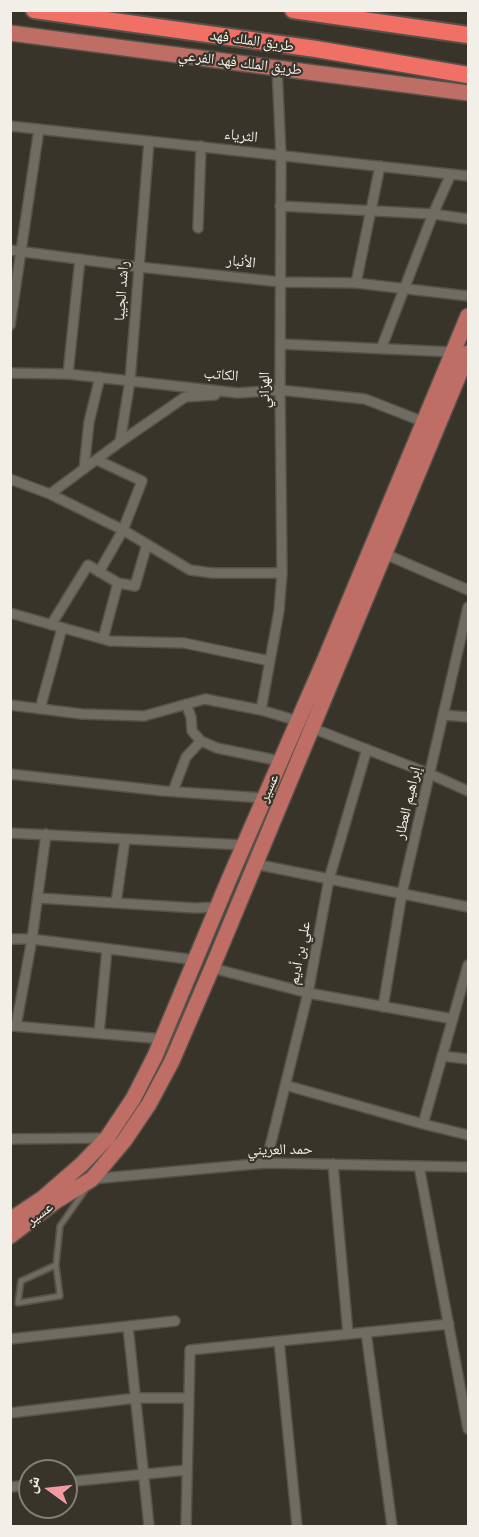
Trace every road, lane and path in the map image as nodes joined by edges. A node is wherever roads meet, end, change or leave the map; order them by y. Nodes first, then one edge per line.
1 (34, 10) edge
2 (293, 10) edge
3 (10, 33) edge
4 (468, 34) edge
5 (277, 68) junction
6 (468, 75) edge
7 (463, 93) edge
8 (10, 126) edge
9 (39, 129) junction
10 (149, 141) junction
11 (201, 146) junction
12 (280, 155) junction
13 (380, 166) junction
14 (451, 174) junction
15 (468, 176) edge
16 (280, 206) junction
17 (371, 212) junction
18 (433, 214) junction
19 (468, 219) edge
20 (198, 228) dead end
21 (10, 250) edge
22 (21, 251) junction
23 (80, 259) junction
24 (139, 267) junction
25 (281, 282) junction
26 (356, 283) junction
27 (404, 289) junction
28 (468, 296) edge
29 (11, 313) edge
30 (468, 316) edge
31 (10, 325) edge
32 (280, 344) junction
33 (381, 349) junction
34 (464, 355) edge
35 (10, 372) edge
36 (68, 374) junction
37 (100, 377) junction
38 (130, 381) junction
39 (280, 390) junction
40 (238, 393) junction
41 (424, 422) junction
42 (120, 442) junction
43 (97, 460) junction
44 (84, 469) junction
45 (10, 479) edge
46 (51, 494) junction
47 (123, 530) junction
48 (147, 544) junction
49 (385, 554) junction
50 (99, 572) junction
51 (282, 573) junction
52 (118, 583) junction
53 (468, 590) edge
54 (468, 607) edge
55 (10, 613) edge
56 (51, 625) junction
57 (62, 628) junction
58 (103, 639) junction
59 (270, 661) junction
60 (186, 704) junction
61 (10, 705) edge
62 (40, 709) junction
63 (261, 710) junction
64 (444, 715) junction
65 (468, 717) edge
66 (298, 721) junction
67 (312, 728) junction
68 (201, 741) junction
69 (367, 749) junction
70 (280, 761) junction
71 (10, 774) edge
72 (430, 774) junction
73 (172, 791) junction
74 (468, 791) edge
75 (264, 798) junction
76 (10, 832) edge
77 (46, 834) junction
78 (124, 839) junction
79 (244, 845) junction
80 (255, 864) junction
81 (329, 879) junction
82 (402, 894) junction
83 (38, 898) junction
84 (116, 903) junction
85 (218, 907) junction
86 (468, 907) edge
87 (10, 939) edge
88 (32, 939) junction
89 (107, 949) junction
90 (196, 960) junction
91 (468, 965) edge
92 (212, 968) junction
93 (308, 993) junction
94 (464, 997) edge
95 (383, 1007) junction
96 (453, 1019) junction
97 (13, 1026) edge
98 (99, 1033) junction
99 (163, 1039) junction
100 (442, 1056) junction
101 (468, 1059) edge
102 (285, 1085) junction
103 (423, 1124) junction
104 (468, 1135) edge
105 (107, 1138) junction
106 (10, 1139) edge
107 (266, 1163) junction
108 (333, 1164) junction
109 (419, 1166) junction
110 (468, 1167) edge
111 (92, 1179) junction
112 (10, 1220) edge
113 (10, 1236) edge
114 (56, 1265) junction
115 (174, 1321) dead end
116 (449, 1323) junction
117 (128, 1326) junction
118 (366, 1332) junction
119 (348, 1334) junction
120 (10, 1339) edge
121 (279, 1341) junction
122 (136, 1398) junction
123 (189, 1398) junction
124 (10, 1413) edge
125 (468, 1429) edge
126 (187, 1470) junction
127 (144, 1474) junction
128 (78, 1481) edge
129 (149, 1527) edge
130 (186, 1527) edge
131 (297, 1527) edge
132 (392, 1527) edge

1 - 6 highway, طريق الملك فهد
2 - 4 highway
3 - 5 main road, طريق الملك فهد الفرعي
5 - 7 main road, طريق الملك فهد الفرعي
5 - 12 street, الهزاني
8 - 9 street, الثرياء
9 - 10 street, الثرياء
9 - 22 street
10 - 11 street, الثرياء
10 - 24 street, راشد الجيبا
11 - 12 street, الثرياء
11 - 20 street
12 - 13 street, الثرياء
12 - 16 street, الهزاني
13 - 14 street, الثرياء
13 - 17 street
14 - 15 street, الثرياء
14 - 18 street
16 - 17 street
16 - 25 street, الهزاني
17 - 18 street
17 - 26 street
18 - 19 street
18 - 27 street
21 - 22 street, الأنبار
22 - 23 street, الأنبار
22 - 29 street
23 - 24 street, الأنبار
23 - 36 street
24 - 25 street, الأنبار
24 - 38 street, راشد الجيبا
25 - 26 street, الأنبار
25 - 32 street, الهزاني
26 - 27 street, الأنبار
27 - 28 street, الأنبار
27 - 33 street
29 - 31 street
30 - 34 main road, عسير
32 - 33 street
32 - 39 street, الهزاني
33 - 34 street
34 - 41 main road, عسير
34 - 49 main road, عسير
35 - 36 street, الكاتب
36 - 37 street, الكاتب
37 - 38 street, الكاتب
37 - 44 street
38 - 40 street, الكاتب
38 - 42 street, راشد الجيبا
39 - 40 street, الكاتب
39 - 41 street, الكاتب
39 - 51 street, الهزاني
40 - 42 street
41 - 66 main road, عسير
42 - 43 street
43 - 44 street
43 - 47 street
44 - 46 street
45 - 46 street
46 - 47 street
47 - 48 street
47 - 50 street
48 - 51 street
48 - 52 street
49 - 53 street
49 - 67 main road, عسير
50 - 52 street
50 - 56 street
51 - 59 street, الهزاني
52 - 58 street
54 - 64 street, إبراهيم العطار
55 - 56 street
56 - 57 street
57 - 58 street
57 - 62 street
58 - 59 street
59 - 63 street, الهزاني
60 - 62 street
60 - 63 street
60 - 68 street
61 - 62 street
63 - 66 street
64 - 65 street
64 - 72 street, إبراهيم العطار
66 - 70 main road, عسير
67 - 69 street
67 - 80 main road, عسير
68 - 70 street
68 - 73 street
69 - 72 street
69 - 81 street, علي بن أديم
70 - 75 main road, عسير
71 - 73 street
72 - 74 street
72 - 82 street, إبراهيم العطار
73 - 75 street
75 - 79 main road, عسير
76 - 77 street
77 - 78 street
77 - 83 street
78 - 79 street
78 - 84 street
79 - 85 main road, عسير
80 - 81 street
80 - 92 main road, عسير
81 - 82 street
81 - 93 street, علي بن أديم
82 - 86 street
82 - 95 street, إبراهيم العطار
83 - 84 street
83 - 88 street
84 - 85 street
85 - 90 main road, عسير
87 - 88 street
88 - 89 street
88 - 97 street
89 - 90 street
89 - 98 street
90 - 99 main road, عسير
91 - 94 street
92 - 93 street
92 - 111 main road, عسير
93 - 95 street
93 - 102 street, علي بن أديم
94 - 96 street
95 - 96 street
96 - 100 street
97 - 98 street
98 - 99 street
99 - 105 main road, عسير
100 - 101 street
100 - 103 street
102 - 103 street
102 - 107 street, علي بن أديم
103 - 104 street
105 - 106 street
105 - 112 main road, عسير
107 - 108 street, حمد العريني
107 - 111 street, حمد العريني
108 - 109 street, حمد العريني
108 - 119 street
109 - 110 street, حمد العريني
109 - 116 street
111 - 113 main road, عسير
111 - 114 lane
114 - 114 lane
115 - 117 street
116 - 118 street
116 - 125 street
117 - 120 street
117 - 122 street
118 - 119 street
118 - 132 street
119 - 121 street
121 - 123 street
121 - 131 street
122 - 123 street
122 - 124 street
122 - 127 street
123 - 126 street
126 - 127 street
126 - 130 street
127 - 128 street
127 - 129 street

